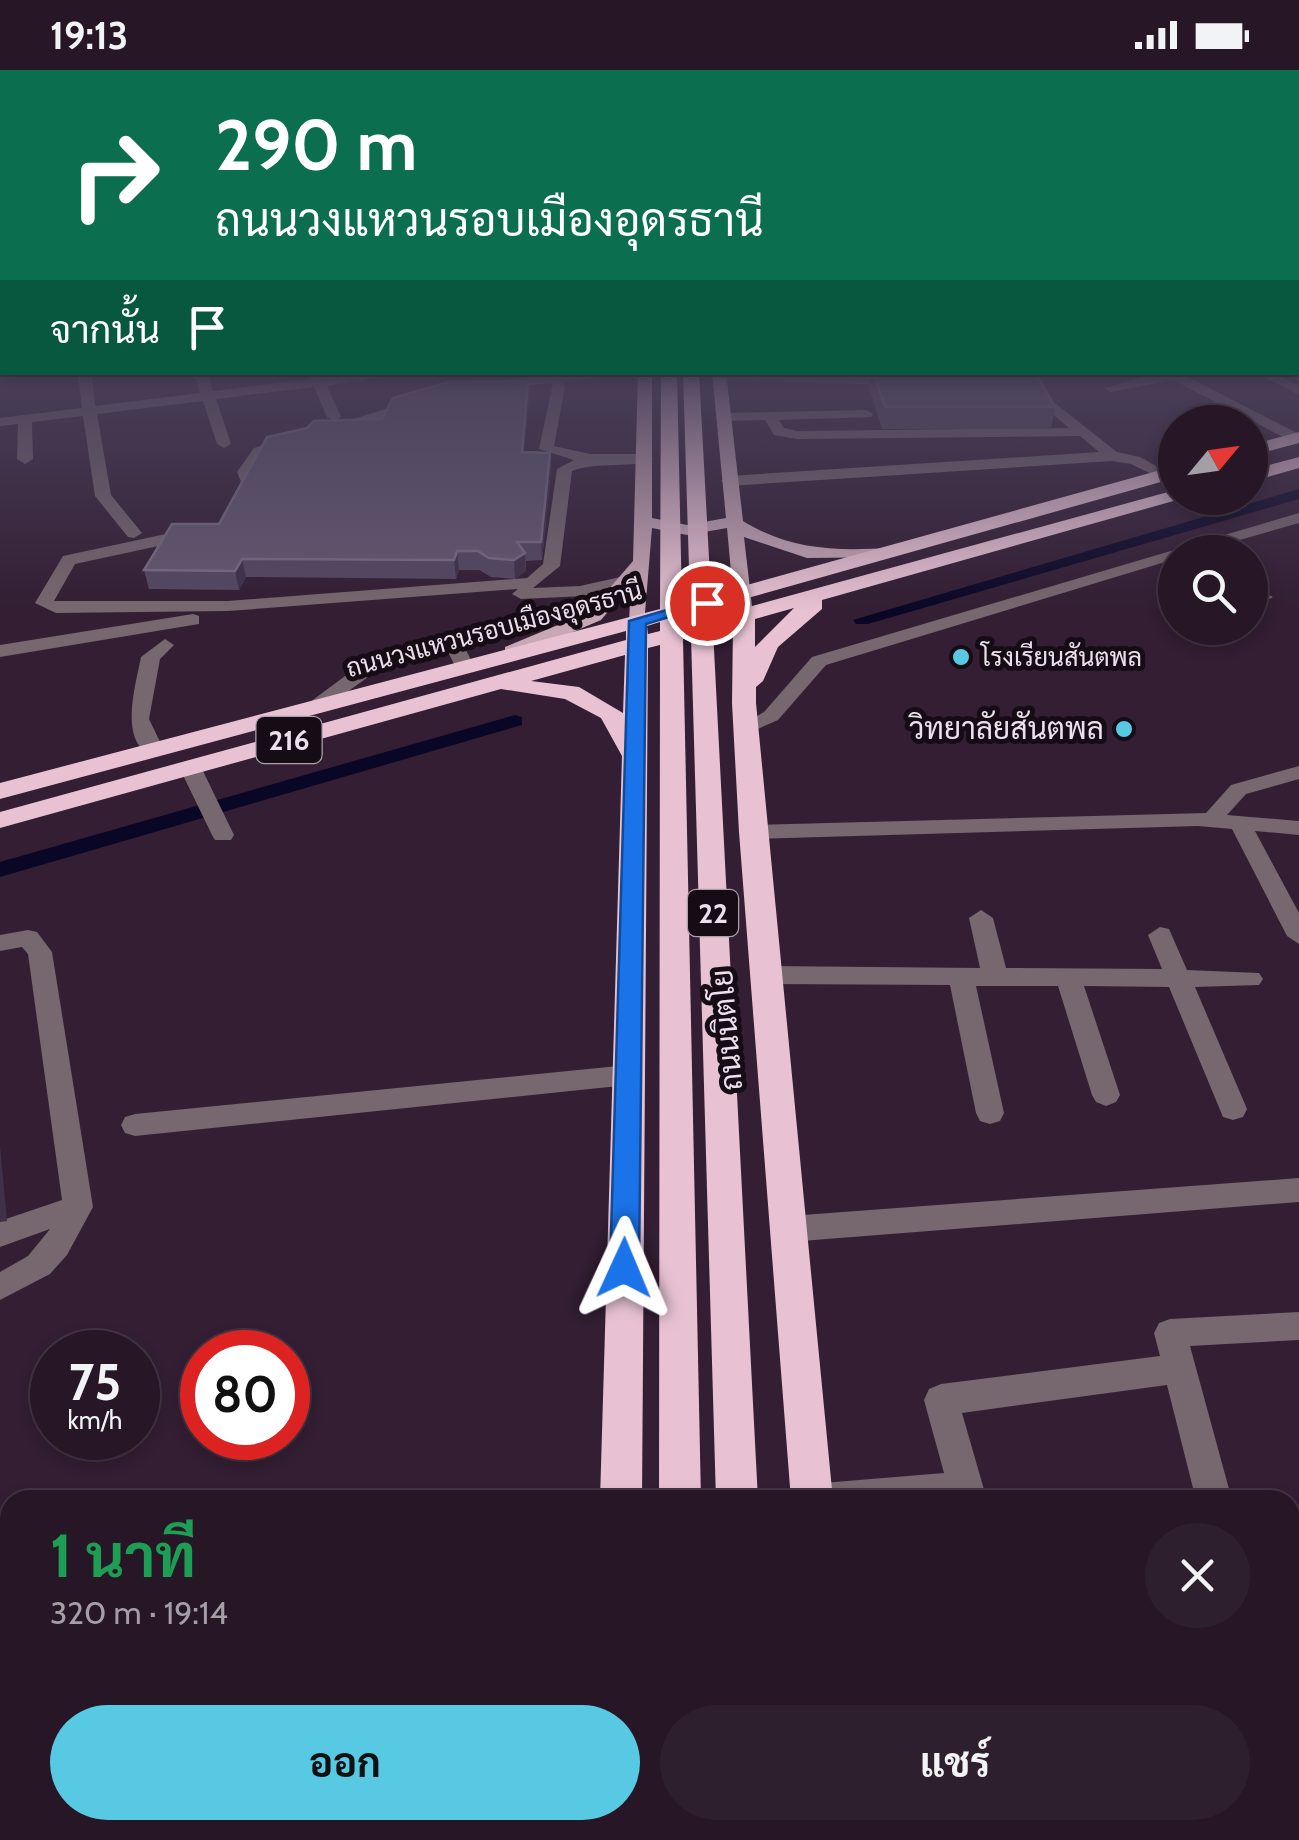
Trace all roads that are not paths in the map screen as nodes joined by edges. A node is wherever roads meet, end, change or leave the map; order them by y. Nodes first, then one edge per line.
1 (25, 447) edge
2 (96, 447) edge
3 (274, 447) edge
4 (546, 447) edge
5 (646, 447) edge
6 (654, 447) edge
7 (712, 447) edge
8 (726, 447) edge
9 (1100, 447) edge
10 (1112, 456) junction
11 (26, 459) dead end
12 (590, 459) junction
13 (645, 459) junction
14 (1299, 462) edge
15 (1158, 469) edge
16 (1268, 471) edge
17 (1158, 476) edge
18 (729, 481) junction
19 (1158, 501) edge
20 (230, 516) edge
21 (1299, 518) edge
22 (644, 520) junction
23 (732, 522) junction
24 (214, 529) edge
25 (134, 532) dead end
26 (1242, 535) edge
27 (888, 553) junction
28 (1158, 560) edge
29 (642, 561) junction
30 (625, 582) junction
31 (599, 589) junction
32 (835, 590) junction
33 (743, 604) junction
34 (637, 632) junction
35 (165, 645) dead end
36 (454, 645) junction
37 (0, 650) edge
38 (475, 673) junction
39 (312, 708) junction
40 (745, 716) junction
41 (154, 750) junction
42 (636, 750) junction
43 (1299, 772) edge
44 (195, 778) junction
45 (1275, 780) junction
46 (0, 791) edge
47 (0, 820) edge
48 (1212, 821) junction
49 (1245, 823) junction
50 (1299, 828) edge
51 (220, 829) dead end
52 (753, 832) junction
53 (980, 918) dead end
54 (1160, 935) dead end
55 (1299, 936) edge
56 (0, 942) edge
57 (767, 975) junction
58 (961, 977) junction
59 (995, 977) junction
60 (1068, 978) junction
61 (1178, 978) junction
62 (1250, 979) dead end
63 (628, 1074) junction
64 (1106, 1095) dead end
65 (1233, 1109) dead end
66 (990, 1113) dead end
67 (135, 1125) dead end
68 (1299, 1190) edge
69 (78, 1207) junction
70 (789, 1229) junction
71 (0, 1234) edge
72 (0, 1286) edge
73 (1299, 1326) edge
74 (1180, 1368) junction
75 (621, 1490) edge
76 (680, 1490) edge
77 (737, 1490) edge
78 (811, 1490) edge
79 (966, 1490) edge
80 (1211, 1490) edge

1 - 11 street
2 - 25 street
3 - 20 street
4 - 12 street
5 - 13 main road
6 - 76 highway, ถนนนิตโย / 22
7 - 77 highway, ถนนนิตโย / 22
8 - 18 main road, ถนนนิตโย / 22
9 - 10 street
10 - 15 street
10 - 18 street
12 - 13 street
12 - 24 street
13 - 22 main road
14 - 16 highway
17 - 27 highway, ถนนวงแหวนรอบเมืองอุดรธานี / 216
18 - 23 main road, ถนนนิตโย / 22
19 - 32 highway, ถนนวงแหวนรอบเมืองอุดรธานี / 216
21 - 26 street
22 - 23 main road
22 - 29 main road
23 - 27 main road
23 - 33 main road, ถนนนิตโย / 22
27 - 33 highway, ถนนวงแหวนรอบเมืองอุดรธานี / 216
28 - 40 street
29 - 30 main road
29 - 34 main road
30 - 31 street
30 - 38 main road
31 - 36 street
31 - 37 street
32 - 33 highway, ถนนวงแหวนรอบเมืองอุดรธานี / 216
32 - 40 highway
33 - 34 highway, ถนนวงแหวนรอบเมืองอุดรธานี / 216
33 - 40 highway, ถนนนิตโย / 22
34 - 38 highway, ถนนวงแหวนรอบเมืองอุดรธานี / 216
34 - 42 highway
35 - 41 street
36 - 38 street
36 - 39 street
38 - 39 highway, ถนนวงแหวนรอบเมืองอุดรธานี / 216
38 - 42 highway
38 - 44 highway, ถนนวงแหวนรอบเมืองอุดรธานี / 216
39 - 41 highway, ถนนวงแหวนรอบเมืองอุดรธานี / 216
40 - 42 highway
40 - 52 highway, ถนนนิตโย / 22
41 - 46 highway, ถนนวงแหวนรอบเมืองอุดรธานี / 216
42 - 63 highway
43 - 45 street
44 - 47 highway, ถนนวงแหวนรอบเมืองอุดรธานี / 216
44 - 51 street
45 - 48 street
45 - 49 street
48 - 49 street
48 - 52 street
49 - 50 street
49 - 55 street
52 - 57 highway, ถนนนิตโย / 22
53 - 59 street
54 - 61 street
56 - 69 street
57 - 58 street
57 - 70 highway, ถนนนิตโย / 22
58 - 59 street
58 - 66 street
59 - 60 street
60 - 61 street
60 - 64 street
61 - 62 street
61 - 65 street
63 - 67 street
63 - 75 highway
68 - 70 street
69 - 71 street
69 - 72 street
70 - 78 highway, ถนนนิตโย / 22
73 - 74 street
74 - 79 street
74 - 80 street

